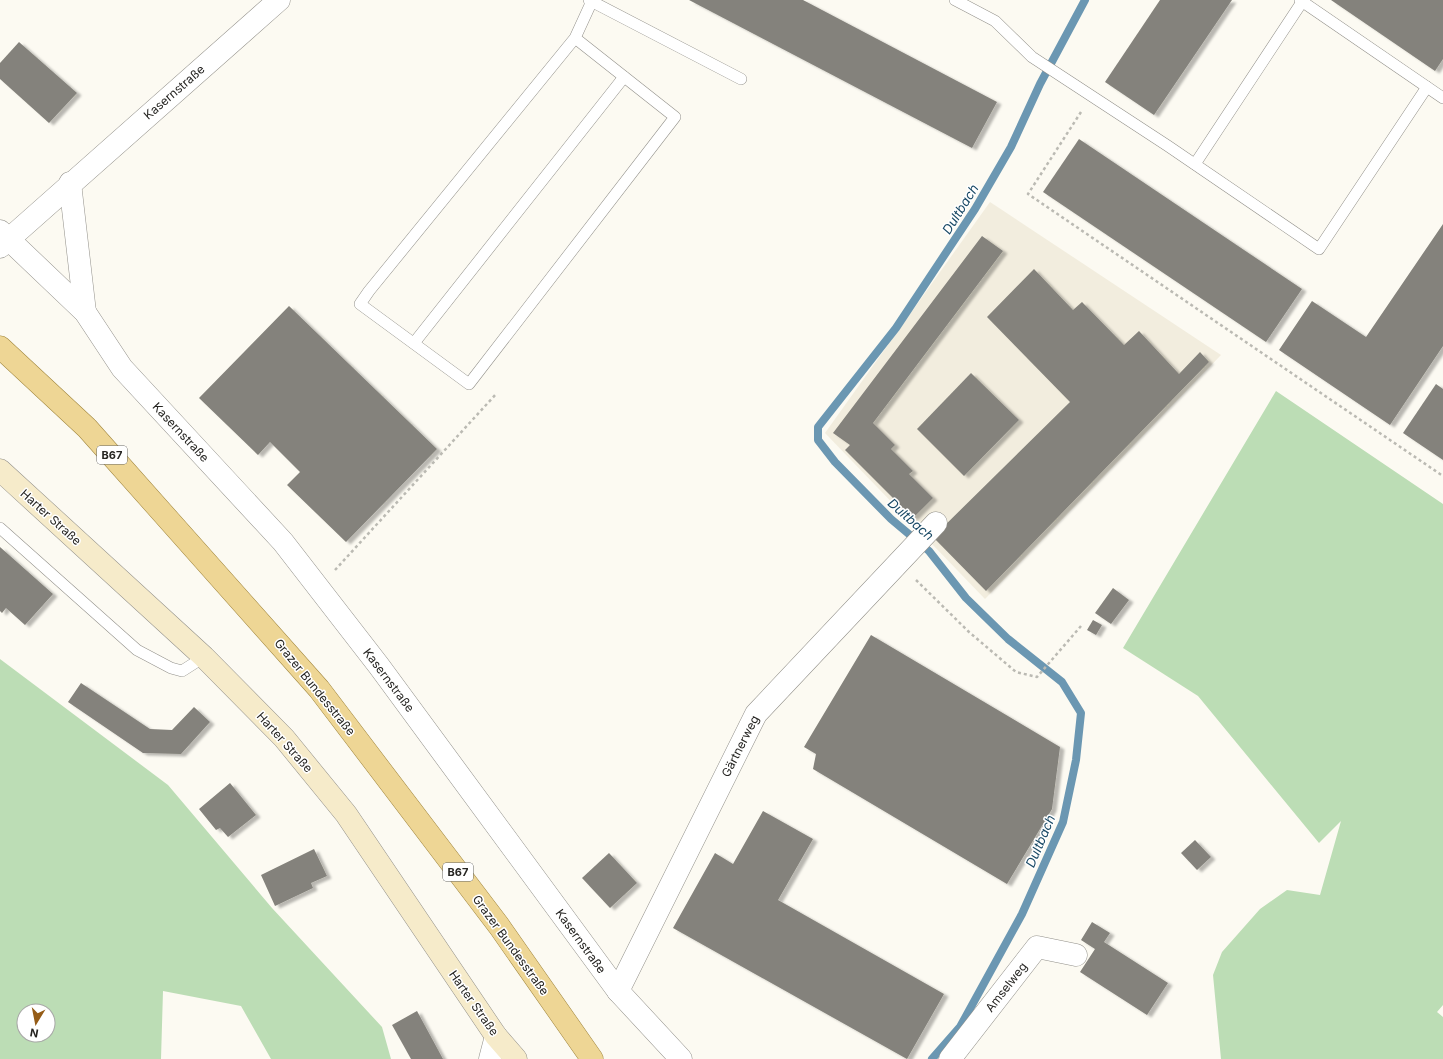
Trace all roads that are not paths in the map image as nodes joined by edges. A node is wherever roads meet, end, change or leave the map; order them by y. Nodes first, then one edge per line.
1 (278, 0) edge
2 (954, 0) edge
3 (591, 1) edge
4 (1301, 1) edge
5 (575, 38) junction
6 (624, 77) junction
7 (741, 79) dead end
8 (1427, 87) junction
9 (1443, 98) edge
10 (1195, 164) junction
11 (70, 183) junction
12 (3, 238) edge
13 (85, 312) junction
14 (414, 343) junction
15 (0, 347) edge
16 (0, 470) edge
17 (0, 528) edge
18 (926, 534) dead end
19 (204, 657) junction
20 (1076, 955) dead end
21 (618, 991) junction
22 (496, 1036) junction
23 (490, 1059) edge
24 (516, 1059) edge
25 (592, 1059) edge
26 (681, 1059) edge
27 (950, 1059) edge

1 - 11 street, Kasernstraße
2 - 10 lane
3 - 5 lane
3 - 7 lane
4 - 8 lane
4 - 10 lane
5 - 6 lane
5 - 14 lane
6 - 14 lane
6 - 14 lane
8 - 9 lane
8 - 10 lane
11 - 12 street, Kasernstraße
11 - 13 street, Kasernstraße
12 - 13 street, Kasernstraße
13 - 21 street, Kasernstraße
15 - 25 main road, Grazer Bundesstraße / B67
16 - 19 street, Harter Straße
17 - 19 lane
18 - 21 street, Gärtnerweg
19 - 22 street, Harter Straße
20 - 27 street, Amselweg
21 - 26 street, Kasernstraße
22 - 23 street
22 - 24 street, Harter Straße

